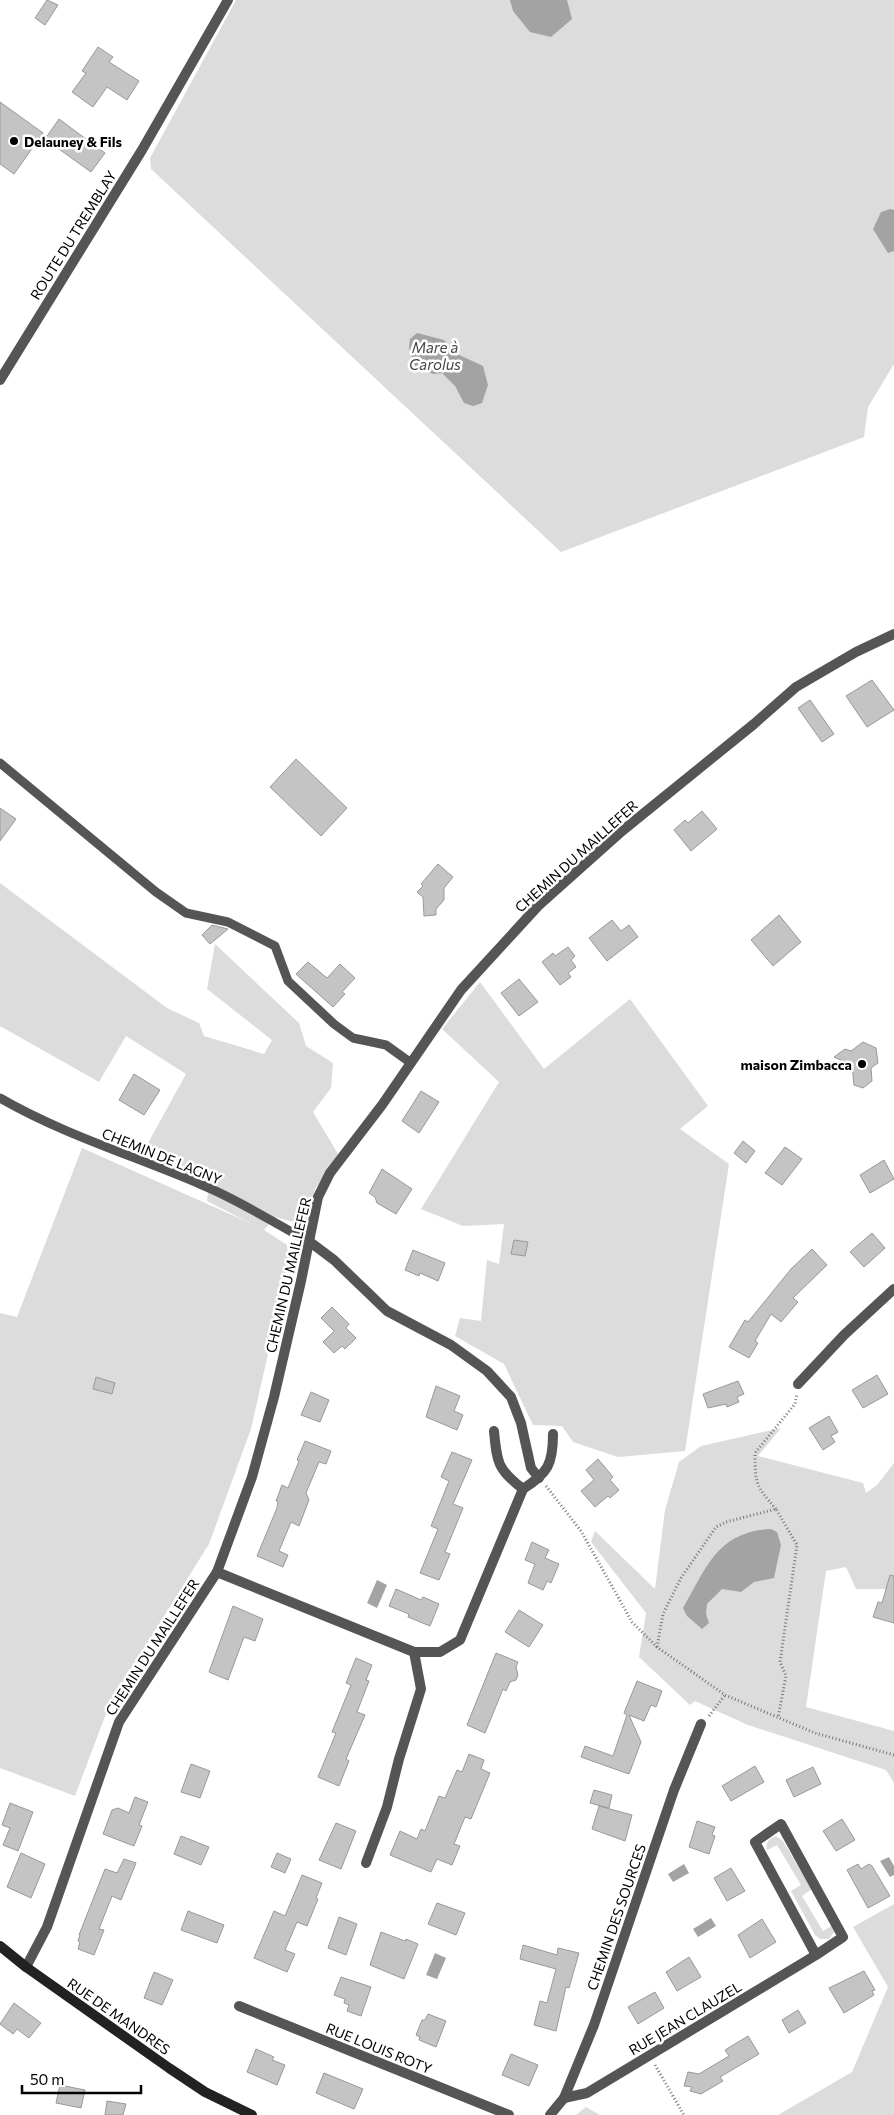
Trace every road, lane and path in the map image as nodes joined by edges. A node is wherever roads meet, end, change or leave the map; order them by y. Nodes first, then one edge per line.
1 (228, 0) edge
2 (0, 380) edge
3 (894, 634) edge
4 (0, 762) edge
5 (411, 1063) junction
6 (0, 1098) edge
7 (310, 1242) junction
8 (894, 1289) edge
9 (798, 1384) joint
10 (494, 1431) dead end
11 (553, 1434) dead end
12 (539, 1478) junction
13 (522, 1489) junction
14 (776, 1509) junction
15 (217, 1572) junction
16 (657, 1647) junction
17 (414, 1652) junction
18 (725, 1695) junction
19 (778, 1718) junction
20 (701, 1724) joint
21 (894, 1755) edge
22 (366, 1863) dead end
23 (0, 1946) edge
24 (816, 1955) junction
25 (26, 1967) junction
26 (239, 2006) dead end
27 (650, 2056) junction
28 (564, 2098) junction
29 (252, 2115) edge
30 (509, 2115) edge
31 (550, 2115) edge
32 (684, 2115) edge

1 - 2 street, ROUTE DU TREMBLAY
3 - 5 street, CHEMIN DU MAILLEFER
4 - 5 lane
5 - 7 street, CHEMIN DU MAILLEFER
6 - 7 lane, CHEMIN DE LAGNY
7 - 12 street, CHEMIN DE LAGNY
7 - 15 street, CHEMIN DU MAILLEFER
8 - 9 street
9 - 14 path
10 - 13 street
11 - 12 street
12 - 13 street
12 - 16 path
13 - 17 street
14 - 16 path
14 - 19 path
15 - 17 street
15 - 25 street, CHEMIN DU MAILLEFER
16 - 18 path
17 - 22 street
18 - 19 path
18 - 20 path
19 - 21 path
20 - 28 street, CHEMIN DES SOURCES
23 - 25 street, RUE DE MANDRES
24 - 24 street, RUE JEAN CLAUZEL
24 - 27 street, RUE JEAN CLAUZEL
25 - 29 street, RUE DE MANDRES
26 - 30 street, RUE LOUIS ROTY
27 - 28 street, RUE JEAN CLAUZEL
27 - 32 path
28 - 31 street, CHEMIN DES SOURCES

